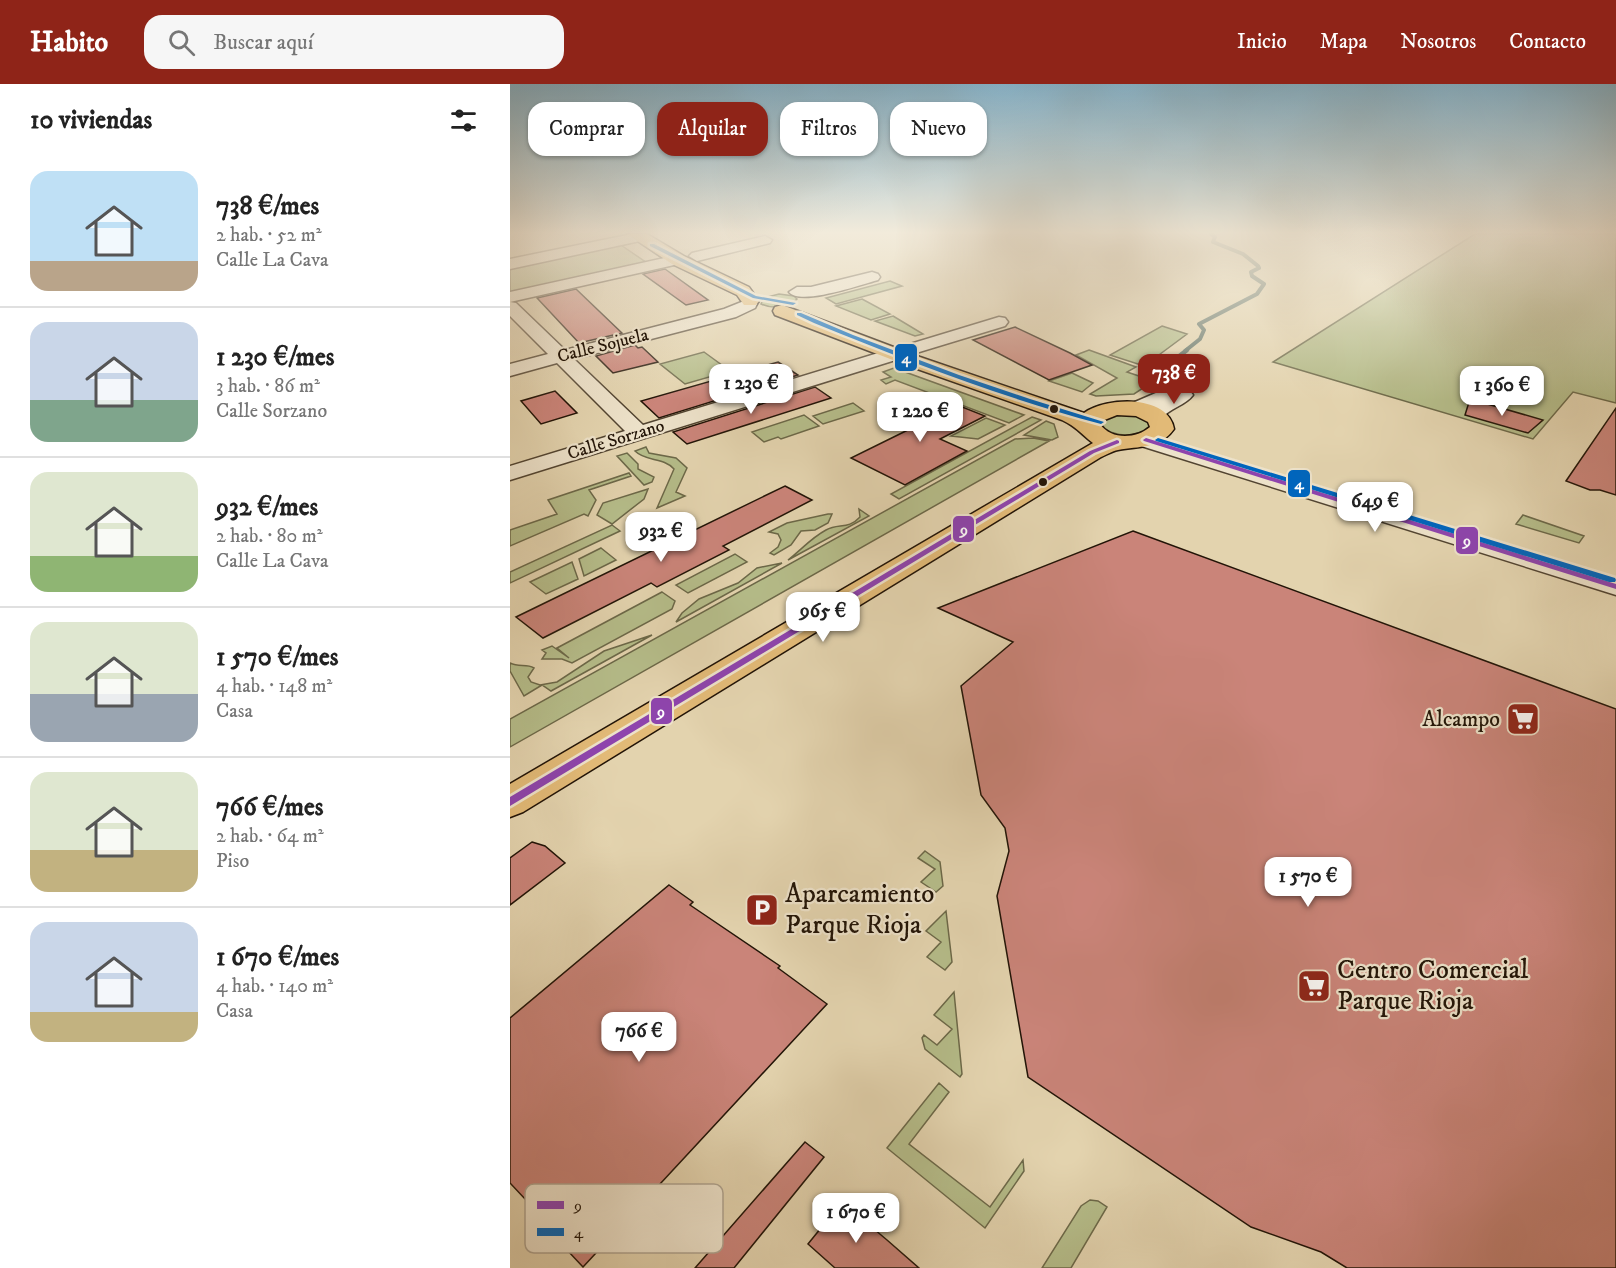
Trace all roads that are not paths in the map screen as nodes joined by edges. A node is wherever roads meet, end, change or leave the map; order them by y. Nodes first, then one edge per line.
1 (545, 289) edge
2 (739, 289) edge
3 (760, 289) edge
4 (824, 289) edge
5 (510, 297) edge
6 (803, 297) junction
7 (764, 304) junction
8 (510, 307) edge
9 (999, 322) dead end
10 (916, 348) junction
11 (895, 354) junction
12 (561, 357) junction
13 (510, 370) edge
14 (1125, 425) junction
15 (639, 433) junction
16 (510, 473) edge
17 (1616, 569) edge
18 (1616, 587) edge
19 (510, 778) edge
20 (510, 802) edge

1 - 5 street
2 - 7 main road
3 - 7 main road
4 - 6 street
6 - 7 main road
6 - 10 main road
7 - 11 main road
7 - 12 street, Calle Sojuela
8 - 12 street
9 - 10 street
10 - 14 main road
11 - 14 main road
11 - 15 street, Calle Sorzano
12 - 13 street, Calle Sojuela
12 - 15 street
14 - 17 street
14 - 18 street
14 - 19 main road
14 - 20 main road
15 - 16 street, Calle Sorzano

